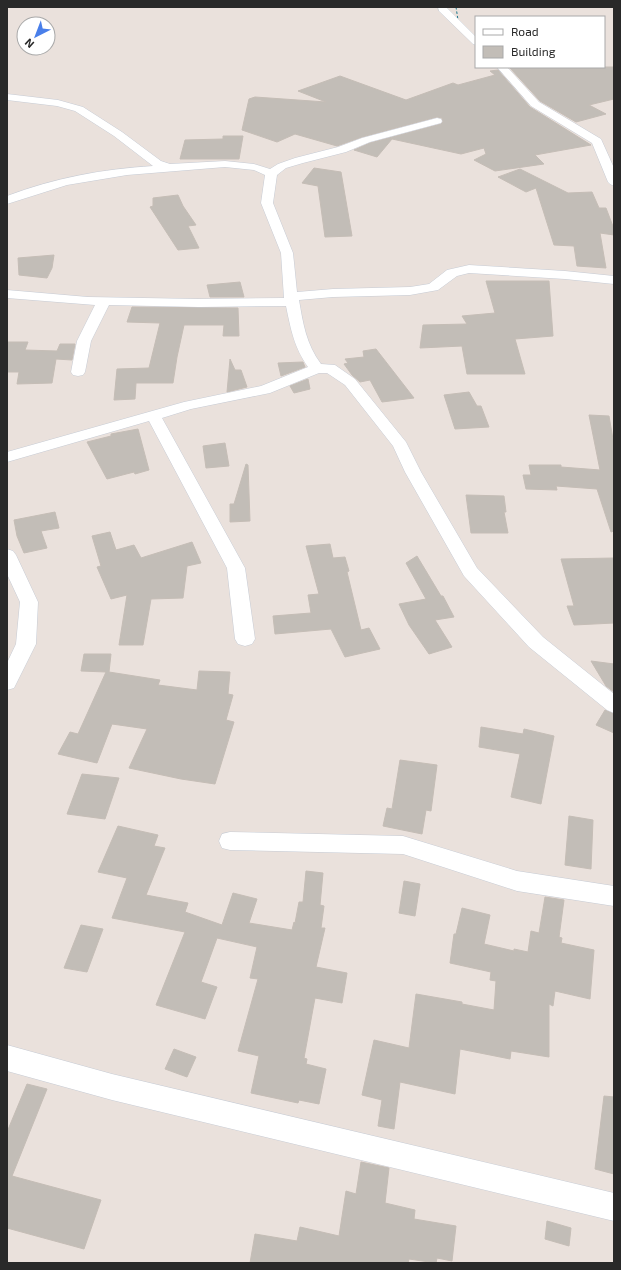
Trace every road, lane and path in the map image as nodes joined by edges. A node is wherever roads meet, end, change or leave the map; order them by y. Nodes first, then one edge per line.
1 (442, 7) edge
2 (475, 41) edge
3 (503, 68) edge
4 (7, 97) edge
5 (437, 121) dead end
6 (168, 168) junction
7 (271, 174) junction
8 (614, 182) edge
9 (7, 200) edge
10 (614, 280) edge
11 (7, 294) edge
12 (292, 300) junction
13 (104, 301) junction
14 (317, 369) junction
15 (78, 372) dead end
16 (153, 415) junction
17 (7, 457) edge
18 (7, 555) edge
19 (245, 639) dead end
20 (7, 683) edge
21 (614, 705) edge
22 (230, 841) dead end
23 (614, 896) edge
24 (7, 1058) edge
25 (614, 1207) edge

1 - 2 street
3 - 8 street
4 - 6 street
5 - 7 street
6 - 7 street
6 - 9 street
7 - 12 street
10 - 12 street
11 - 13 street
12 - 13 street
12 - 14 street
13 - 15 street
14 - 16 street
14 - 21 street
16 - 17 street
16 - 19 street
18 - 20 street
22 - 23 street
24 - 25 street

